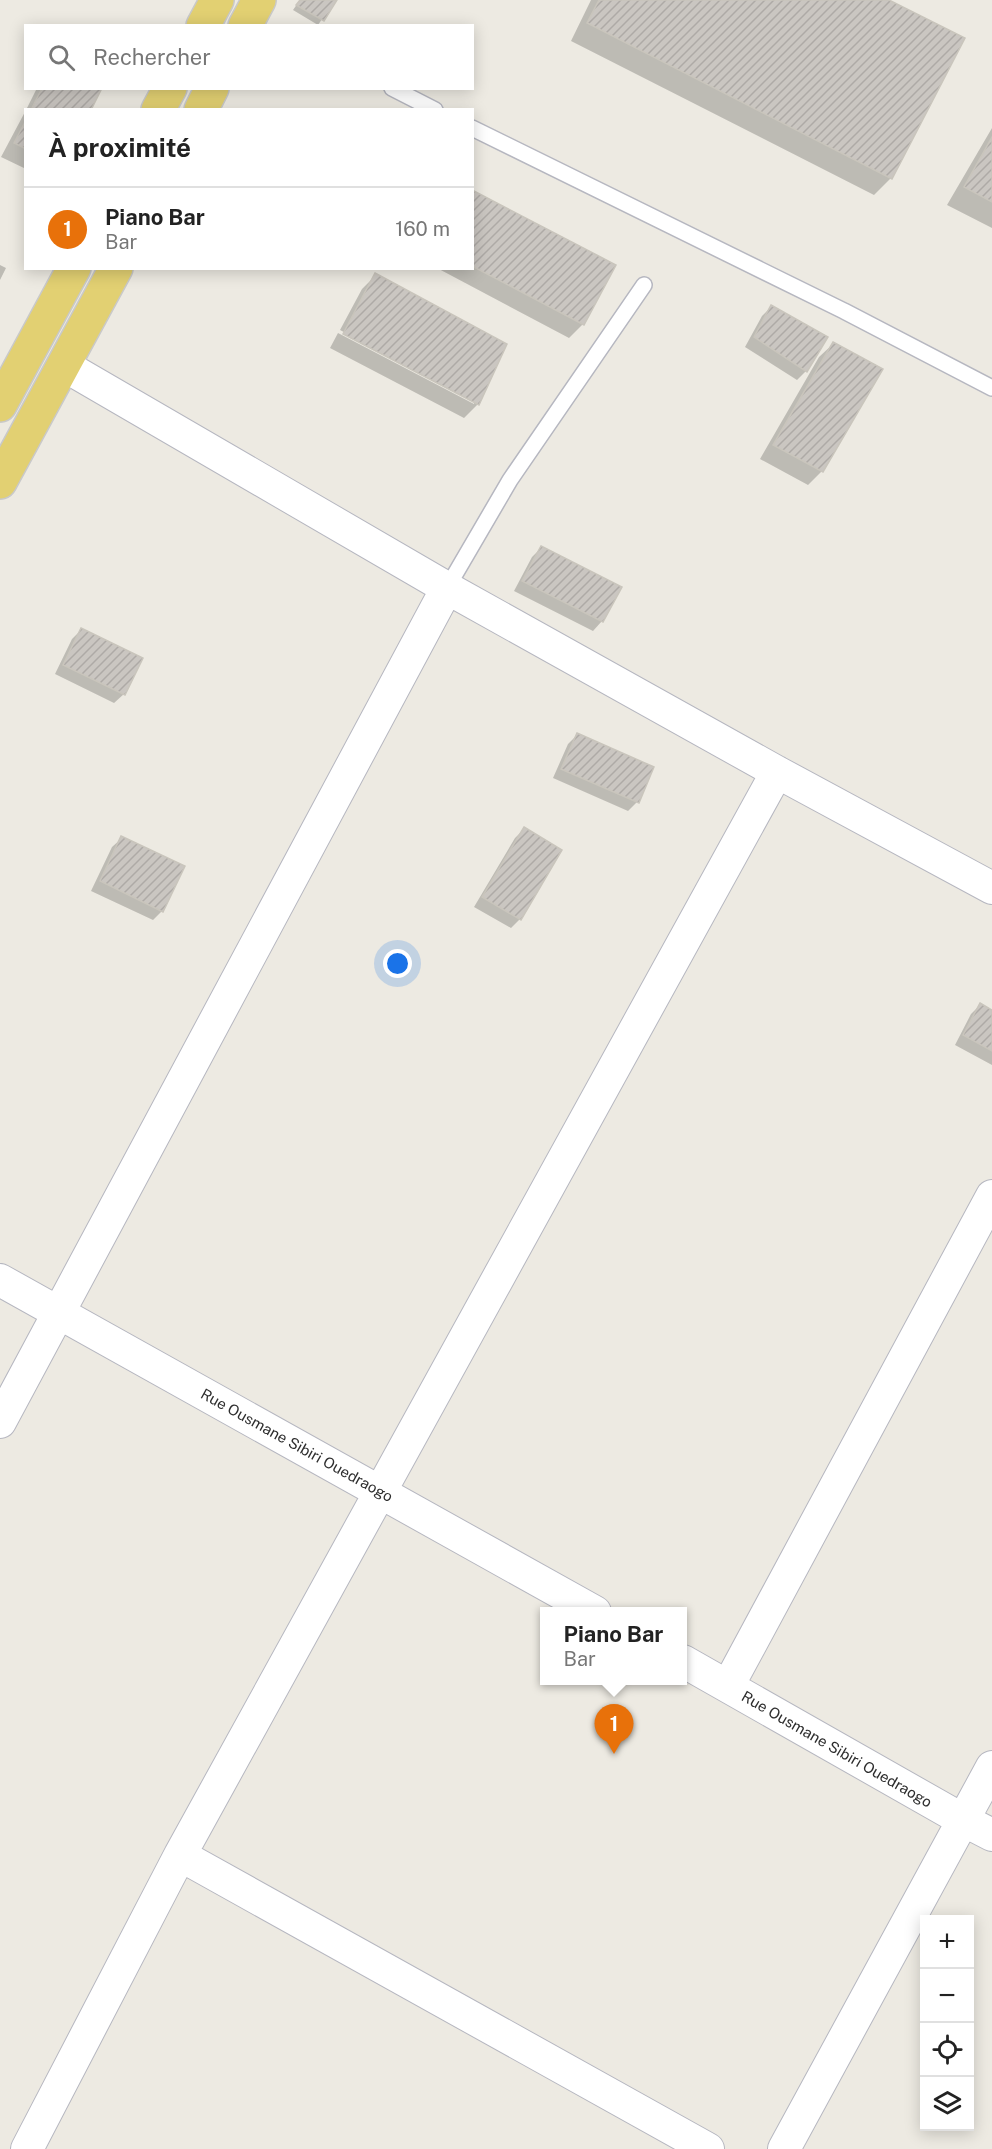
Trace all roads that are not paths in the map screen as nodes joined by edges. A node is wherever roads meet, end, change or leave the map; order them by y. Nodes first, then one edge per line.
1 (216, 0) edge
2 (254, 17) edge
3 (204, 24) edge
4 (169, 90) edge
5 (211, 90) edge
6 (396, 90) edge
7 (159, 108) edge
8 (202, 108) edge
9 (431, 108) edge
10 (474, 129) edge
11 (73, 270) edge
12 (116, 270) edge
13 (644, 285) dead end
14 (65, 366) junction
15 (992, 388) edge
16 (0, 405) edge
17 (0, 482) edge
18 (447, 588) junction
19 (777, 772) junction
20 (992, 888) edge
21 (992, 1196) edge
22 (0, 1280) edge
23 (59, 1312) junction
24 (0, 1422) edge
25 (382, 1492) junction
26 (588, 1607) edge
27 (687, 1663) edge
28 (728, 1686) junction
29 (992, 1767) edge
30 (963, 1820) junction
31 (992, 1835) edge
32 (180, 1855) junction
33 (27, 2149) edge
34 (708, 2149) edge
35 (783, 2149) edge

1 - 2 street
1 - 3 main road
4 - 7 main road
5 - 8 main road
6 - 9 lane
10 - 15 lane
11 - 16 main road
12 - 14 main road
13 - 18 lane
14 - 17 main road
14 - 18 street
18 - 19 street
18 - 23 street
19 - 20 street
19 - 25 street
21 - 28 street
22 - 23 street, Rue Ousmane Sibiri Ouedraogo
23 - 24 street
23 - 25 street, Rue Ousmane Sibiri Ouedraogo
25 - 26 street, Rue Ousmane Sibiri Ouedraogo
25 - 32 street
27 - 28 street, Rue Ousmane Sibiri Ouedraogo
28 - 30 street, Rue Ousmane Sibiri Ouedraogo
29 - 30 street
30 - 31 street, Rue Ousmane Sibiri Ouedraogo
30 - 35 street
32 - 33 street
32 - 34 street

